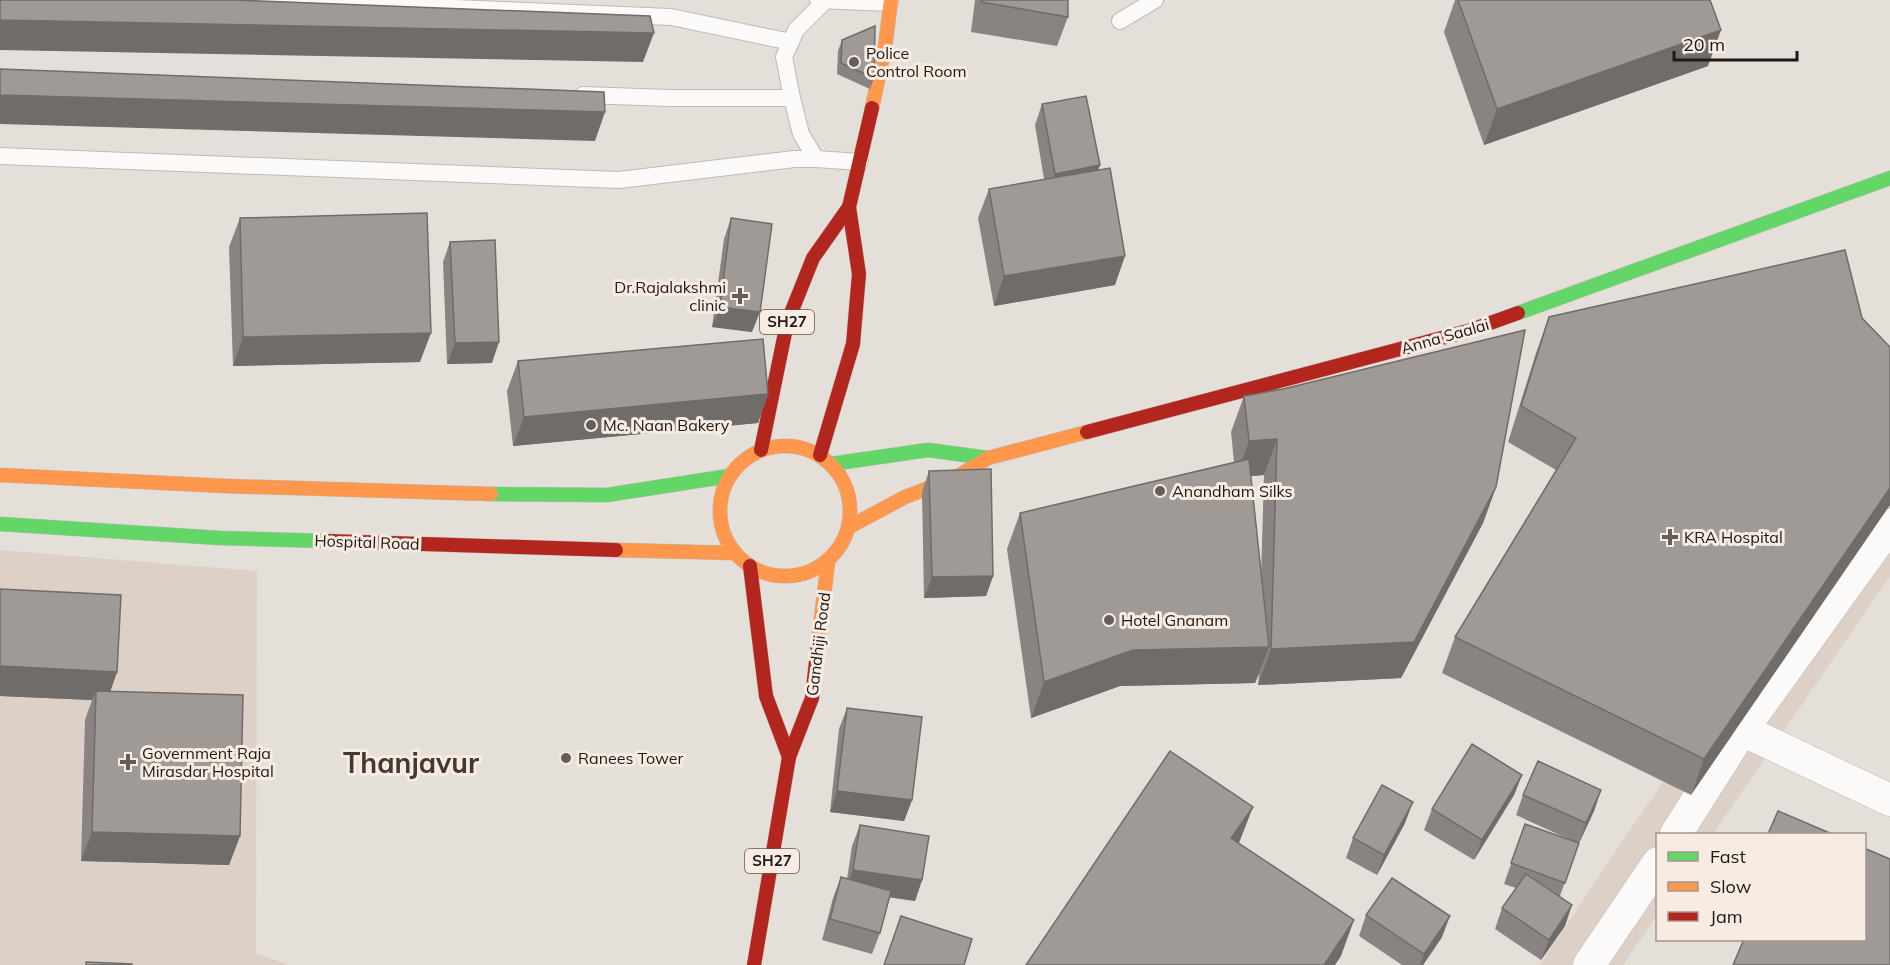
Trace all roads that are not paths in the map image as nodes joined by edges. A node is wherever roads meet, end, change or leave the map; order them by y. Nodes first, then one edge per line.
1 (261, 0) edge
2 (818, 0) edge
3 (826, 0) edge
4 (1155, 0) edge
5 (891, 2) edge
6 (1120, 21) dead end
7 (791, 42) junction
8 (561, 94) edge
9 (792, 98) junction
10 (0, 156) edge
11 (816, 159) junction
12 (860, 162) junction
13 (1890, 178) edge
14 (849, 207) junction
15 (760, 450) junction
16 (988, 458) junction
17 (826, 460) junction
18 (0, 475) edge
19 (729, 476) junction
20 (0, 524) edge
21 (1890, 525) edge
22 (849, 527) junction
23 (734, 553) junction
24 (828, 562) junction
25 (750, 566) junction
26 (1742, 730) junction
27 (789, 758) junction
28 (1890, 800) edge
29 (1677, 833) edge
30 (1656, 866) edge
31 (754, 965) edge
32 (1589, 965) edge

1 - 7 lane
2 - 3 lane
3 - 5 lane
3 - 7 lane
4 - 6 lane
5 - 12 main road, SH27
7 - 9 lane
8 - 9 lane
9 - 11 lane
10 - 11 lane
11 - 12 lane
12 - 14 main road, SH27
13 - 16 main road, Anna Saalai
14 - 15 main road, SH27
14 - 17 main road, SH27
15 - 17 main road
15 - 19 main road
16 - 17 main road, Anna Saalai
16 - 22 main road, Anna Saalai
17 - 22 main road
18 - 19 main road
19 - 23 main road
20 - 23 main road, Hospital Road
21 - 26 street
22 - 24 main road
23 - 25 main road
24 - 25 main road
24 - 27 main road, Gandhiji Road / SH27
25 - 27 main road, Gandhiji Road / SH27
26 - 28 street
26 - 29 street
27 - 31 main road, Gandhiji Road / SH27
30 - 32 street

